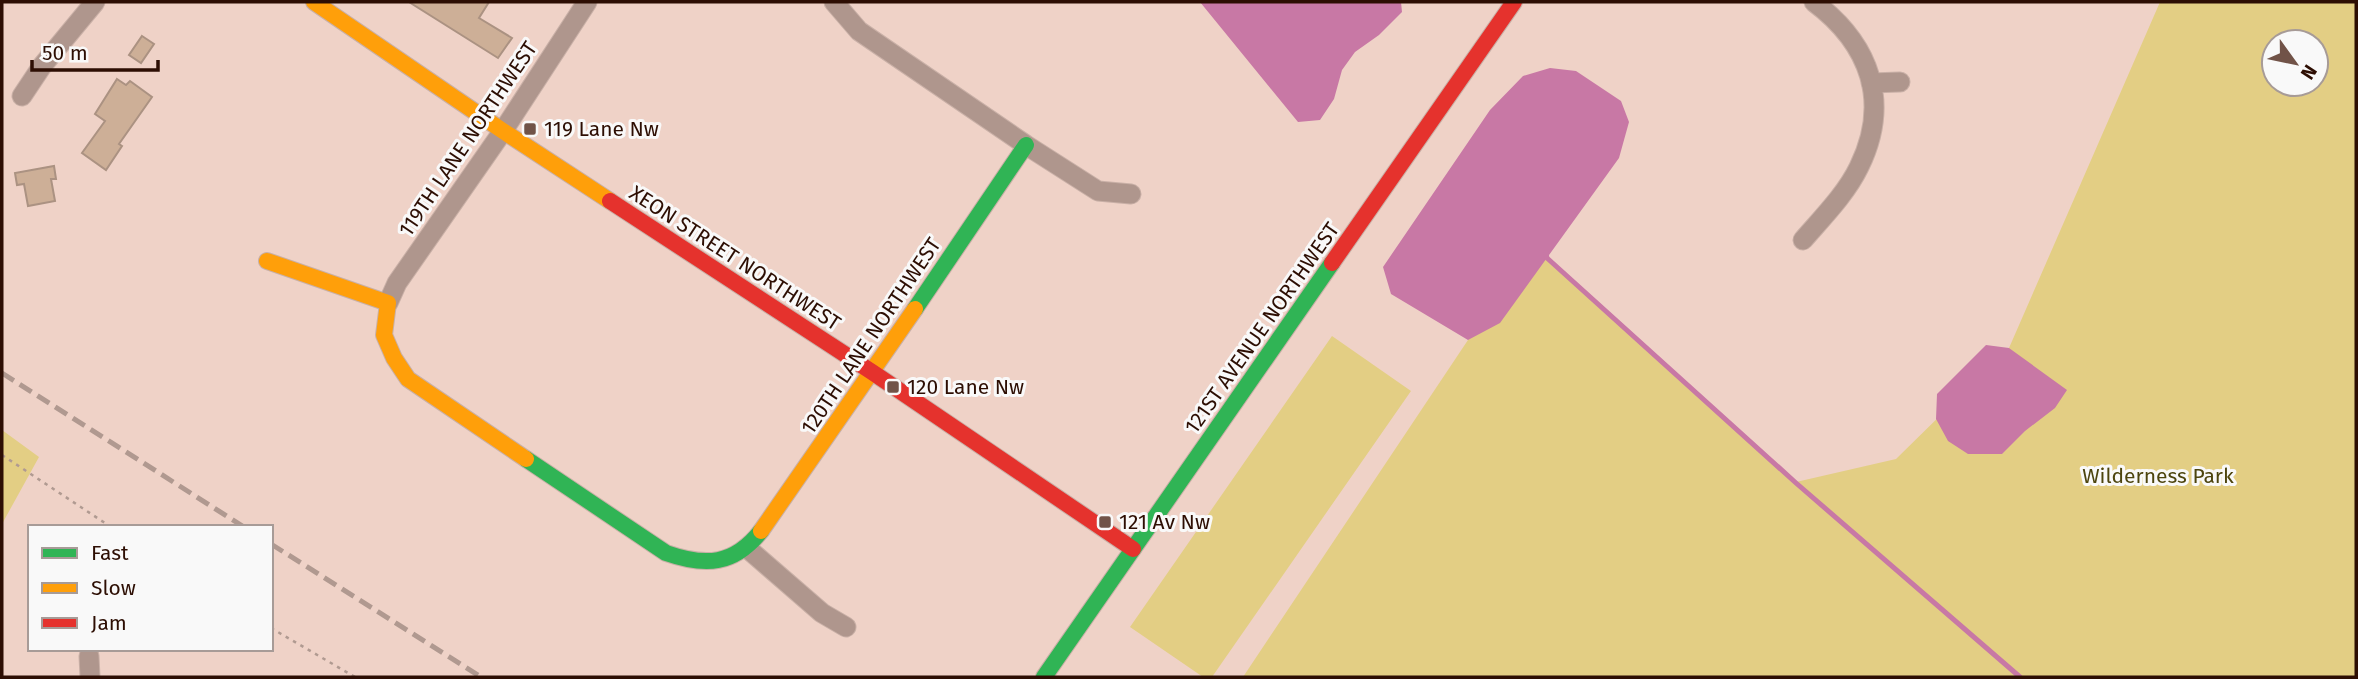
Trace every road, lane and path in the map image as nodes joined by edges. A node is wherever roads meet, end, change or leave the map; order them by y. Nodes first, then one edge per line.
1 (95, 2) edge
2 (314, 2) edge
3 (587, 2) edge
4 (834, 2) edge
5 (1514, 2) edge
6 (1814, 2) edge
7 (1900, 82) dead end
8 (1871, 83) junction
9 (22, 96) dead end
10 (503, 131) junction
11 (1026, 145) junction
12 (1131, 194) dead end
13 (1803, 240) dead end
14 (267, 261) dead end
15 (388, 303) junction
16 (872, 372) junction
17 (2, 455) edge
18 (108, 525) edge
19 (747, 548) junction
20 (1133, 549) junction
21 (846, 627) dead end
22 (273, 629) edge
23 (89, 656) dead end
24 (90, 677) edge
25 (355, 677) edge
26 (1044, 677) edge

1 - 9 street
2 - 10 street, XEON STREET NORTHWEST
3 - 10 street, 119TH LANE NORTHWEST
4 - 11 street
5 - 20 street, 121ST AVENUE NORTHWEST
6 - 8 street
7 - 8 street
8 - 13 street
10 - 15 street, 119TH LANE NORTHWEST
10 - 16 street, XEON STREET NORTHWEST
11 - 12 street
11 - 16 street, 120TH LANE NORTHWEST
14 - 15 street
15 - 19 street
16 - 19 street, 120TH LANE NORTHWEST
16 - 20 street, XEON STREET NORTHWEST
17 - 18 path
19 - 21 street
20 - 26 street, 121ST AVENUE NORTHWEST
22 - 25 path
23 - 24 street

